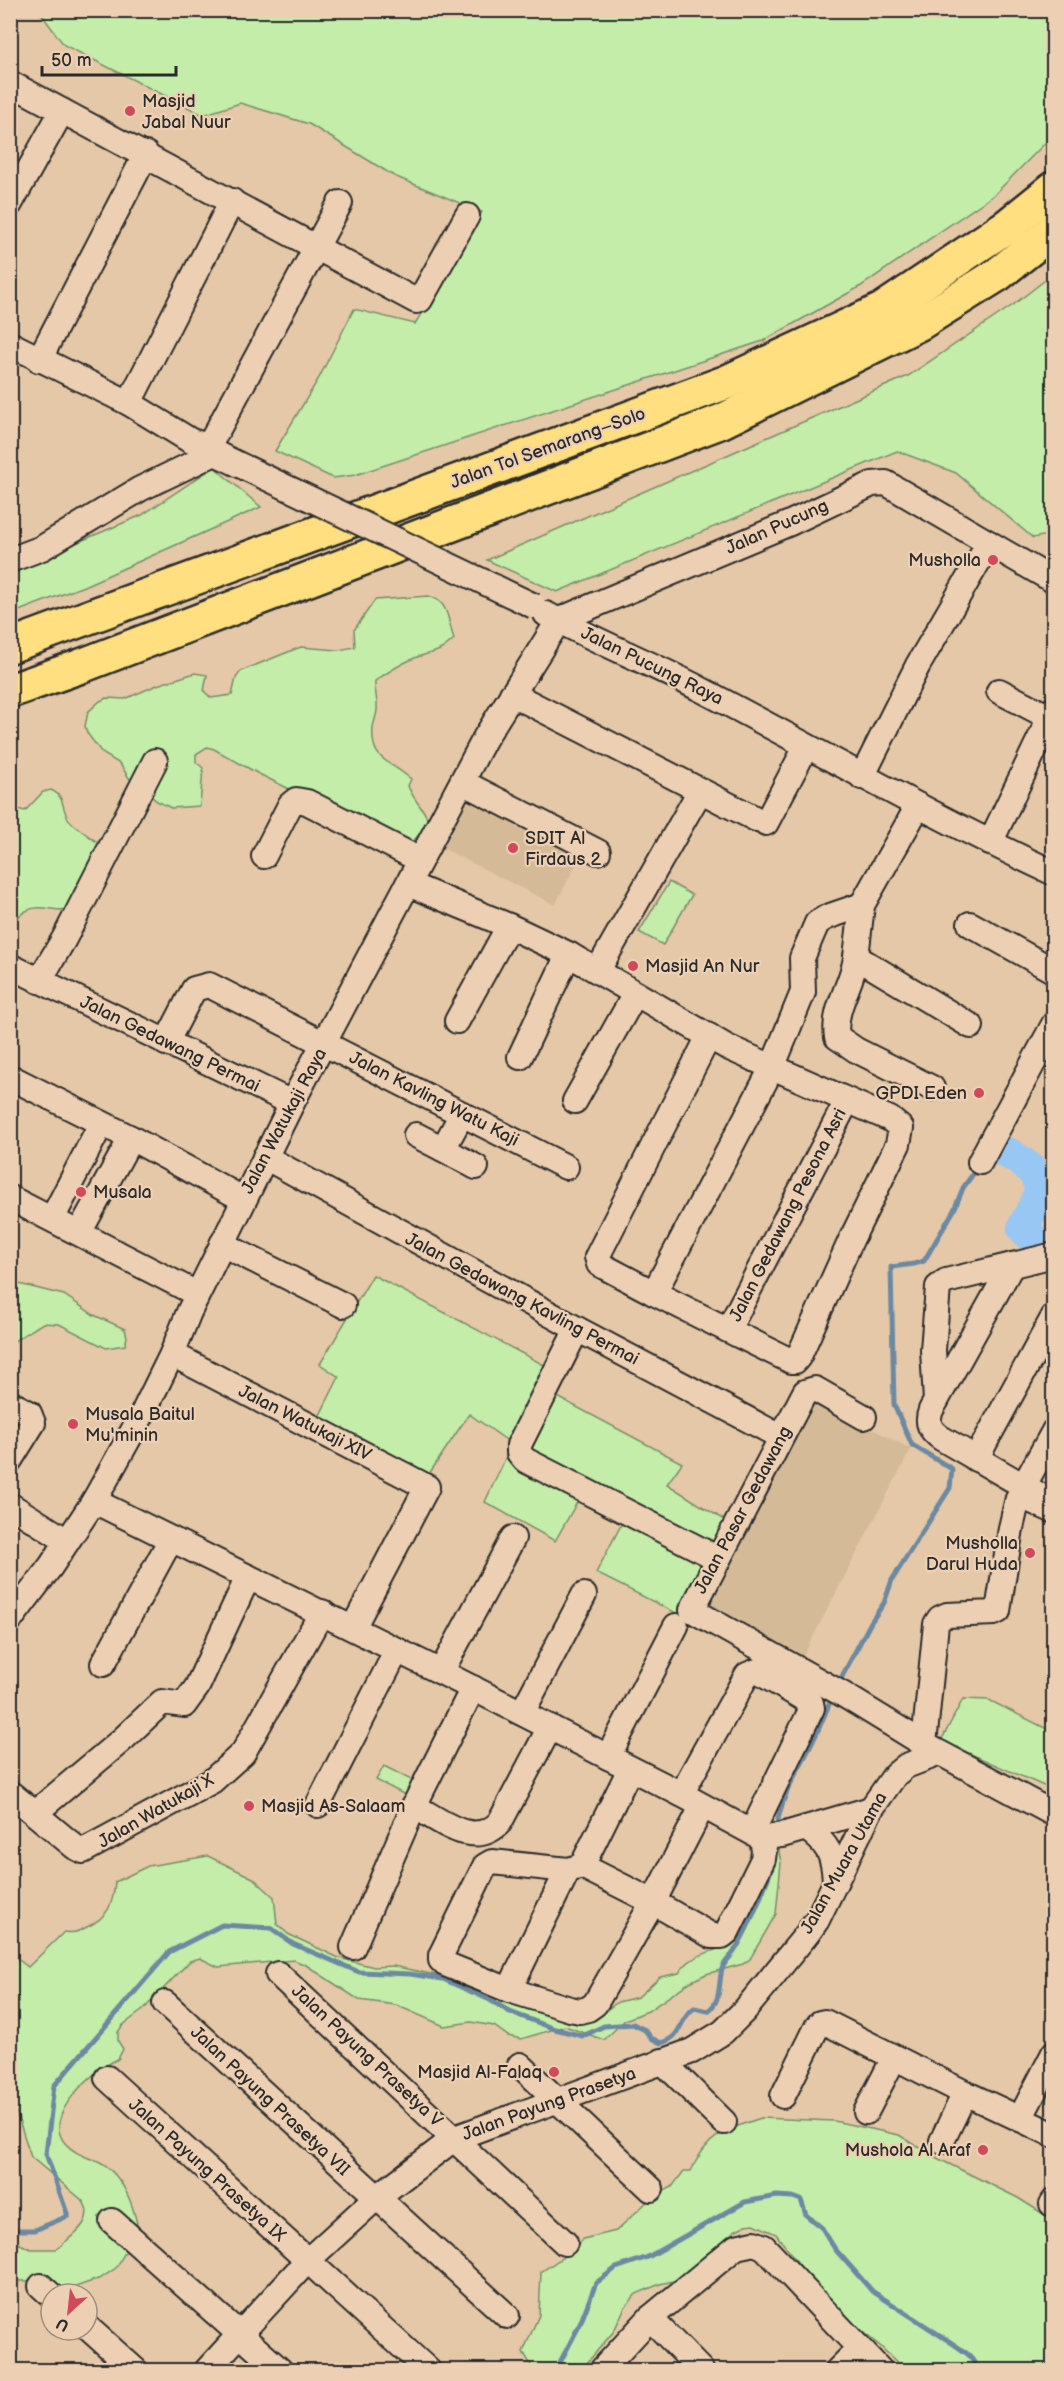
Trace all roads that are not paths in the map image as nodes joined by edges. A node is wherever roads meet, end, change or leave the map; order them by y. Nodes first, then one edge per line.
1 (10, 83) edge
2 (62, 111) junction
3 (146, 154) junction
4 (1053, 188) edge
5 (232, 201) junction
6 (340, 203) dead end
7 (10, 204) edge
8 (467, 216) dead end
9 (1053, 230) edge
10 (316, 246) junction
11 (10, 344) edge
12 (39, 360) junction
13 (129, 403) junction
14 (212, 449) junction
15 (989, 543) junction
16 (10, 560) edge
17 (1051, 576) edge
18 (559, 620) junction
19 (10, 646) edge
20 (10, 691) edge
21 (999, 691) dead end
22 (512, 694) junction
23 (1051, 713) edge
24 (806, 747) junction
25 (155, 761) dead end
26 (862, 777) junction
27 (462, 782) junction
28 (700, 791) junction
29 (918, 806) junction
30 (990, 843) junction
31 (598, 852) dead end
32 (264, 856) dead end
33 (420, 860) junction
34 (1053, 873) edge
35 (408, 884) junction
36 (862, 905) junction
37 (970, 924) dead end
38 (509, 926) junction
39 (570, 955) junction
40 (856, 957) junction
41 (10, 966) edge
42 (598, 970) junction
43 (1053, 971) edge
44 (43, 983) junction
45 (635, 994) junction
46 (457, 1021) dead end
47 (1053, 1024) edge
48 (971, 1026) dead end
49 (709, 1036) junction
50 (166, 1042) junction
51 (325, 1044) junction
52 (520, 1057) dead end
53 (772, 1068) junction
54 (10, 1077) edge
55 (932, 1088) dead end
56 (575, 1101) dead end
57 (847, 1101) junction
58 (292, 1103) junction
59 (462, 1114) junction
60 (101, 1124) junction
61 (416, 1135) dead end
62 (131, 1138) junction
63 (442, 1149) junction
64 (265, 1157) junction
65 (980, 1162) dead end
66 (476, 1167) dead end
67 (566, 1167) dead end
68 (10, 1198) edge
69 (243, 1199) junction
70 (52, 1219) junction
71 (79, 1233) junction
72 (222, 1244) junction
73 (1053, 1255) edge
74 (1012, 1265) junction
75 (654, 1293) junction
76 (197, 1294) junction
77 (343, 1305) dead end
78 (1053, 1316) edge
79 (577, 1329) junction
80 (729, 1330) junction
81 (172, 1354) junction
82 (936, 1401) junction
83 (10, 1403) edge
84 (864, 1417) dead end
85 (1053, 1431) edge
86 (781, 1437) junction
87 (976, 1459) junction
88 (10, 1460) edge
89 (1023, 1487) junction
90 (94, 1501) junction
91 (1053, 1502) edge
92 (10, 1505) edge
93 (1053, 1511) edge
94 (513, 1538) dead end
95 (171, 1539) junction
96 (67, 1541) junction
97 (717, 1558) junction
98 (248, 1577) junction
99 (584, 1595) dead end
100 (322, 1612) junction
101 (10, 1620) edge
102 (676, 1626) dead end
103 (353, 1628) junction
104 (397, 1650) junction
105 (103, 1664) dead end
106 (441, 1672) junction
107 (473, 1688) junction
108 (522, 1713) junction
109 (550, 1727) junction
110 (932, 1749) junction
111 (608, 1757) junction
112 (630, 1768) junction
113 (10, 1793) edge
114 (681, 1794) junction
115 (318, 1805) dead end
116 (414, 1806) junction
117 (702, 1807) junction
118 (871, 1809) junction
119 (35, 1813) junction
120 (1053, 1814) edge
121 (806, 1828) junction
122 (766, 1835) junction
123 (575, 1868) junction
124 (836, 1882) junction
125 (653, 1902) junction
126 (352, 1947) dead end
127 (278, 1974) dead end
128 (509, 1990) junction
129 (165, 2003) dead end
130 (692, 2051) joint
131 (1053, 2053) edge
132 (894, 2058) junction
133 (662, 2061) junction
134 (520, 2065) dead end
135 (106, 2078) dead end
136 (965, 2093) junction
137 (783, 2096) dead end
138 (557, 2102) junction
139 (866, 2112) dead end
140 (1020, 2119) junction
141 (724, 2122) dead end
142 (1053, 2135) edge
143 (455, 2138) junction
144 (942, 2142) dead end
145 (651, 2189) dead end
146 (376, 2198) junction
147 (112, 2221) dead end
148 (565, 2243) dead end
149 (307, 2261) junction
150 (507, 2316) dead end
151 (650, 2318) junction
152 (240, 2334) junction
153 (99, 2338) edge
154 (859, 2349) junction
155 (135, 2370) edge
156 (207, 2370) edge
157 (280, 2370) edge
158 (428, 2370) edge
159 (602, 2370) edge
160 (700, 2370) edge
161 (838, 2370) edge
162 (880, 2370) edge

1 - 2 street
2 - 3 street
2 - 7 street
3 - 5 street
3 - 12 street
4 - 19 highway, Jalan Tol Semarang–Solo
5 - 10 street
5 - 13 street
6 - 10 street
8 - 10 street
9 - 20 highway, Jalan Tol Semarang–Solo
10 - 14 street
11 - 12 street, Jalan Pucung Raya
12 - 13 street, Jalan Pucung Raya
13 - 14 street, Jalan Pucung Raya
14 - 16 street
14 - 18 street, Jalan Pucung Raya, bridge
15 - 17 street, Jalan Pucung
15 - 18 street, Jalan Pucung
15 - 26 street
18 - 22 street, Jalan Watukaji Raya
18 - 24 street, Jalan Pucung Raya
21 - 23 street
22 - 27 street, Jalan Watukaji Raya
22 - 28 street
23 - 30 street
24 - 26 street, Jalan Pucung Raya
24 - 28 street
25 - 44 street
26 - 29 street, Jalan Pucung Raya
27 - 31 street
27 - 33 street, Jalan Watukaji Raya
28 - 42 street
29 - 30 street, Jalan Pucung Raya
29 - 36 street
30 - 34 street, Jalan Pucung Raya
32 - 33 street
33 - 35 street, Jalan Watukaji Raya
35 - 38 street, Jalan Gedawang Pesona Asri
35 - 51 street, Jalan Watukaji Raya
36 - 40 street
36 - 53 street
37 - 43 street
38 - 39 street, Jalan Gedawang Pesona Asri
38 - 46 street
39 - 42 street, Jalan Gedawang Pesona Asri
39 - 52 street
40 - 48 street
40 - 55 street
41 - 44 street, Jalan Gedawang Permai
42 - 45 street, Jalan Gedawang Pesona Asri
44 - 50 street, Jalan Gedawang Permai
45 - 49 street, Jalan Gedawang Pesona Asri
45 - 56 street
47 - 65 street
49 - 53 street, Jalan Gedawang Pesona Asri
49 - 75 street, Jalan Gedawang Pesona Asri
50 - 51 street, Jalan Kavling Watu Kaji
50 - 58 street, Jalan Gedawang Permai
51 - 58 street, Jalan Watukaji Raya
51 - 59 street, Jalan Kavling Watu Kaji
53 - 57 street, Jalan Gedawang Pesona Asri
53 - 75 street
54 - 60 street
57 - 80 street, Jalan Gedawang Pesona Asri
57 - 80 street, Jalan Gedawang Pesona Asri
58 - 64 street, Jalan Watukaji Raya
59 - 63 street
59 - 67 street, Jalan Kavling Watu Kaji
60 - 62 street
60 - 70 street
61 - 63 street
62 - 69 street
62 - 71 street
63 - 66 street
64 - 69 street, Jalan Watukaji Raya
64 - 79 street, Jalan Gedawang Kavling Permai
68 - 70 street
69 - 72 street, Jalan Watukaji Raya
70 - 71 street
71 - 76 street
72 - 76 street, Jalan Watukaji Raya
72 - 77 street
73 - 74 street
74 - 82 street
74 - 82 street
75 - 80 street, Jalan Gedawang Pesona Asri
76 - 81 street, Jalan Watukaji Raya
78 - 87 street
79 - 86 street, Jalan Gedawang Kavling Permai
79 - 97 street
81 - 90 street, Jalan Watukaji Raya
81 - 103 street, Jalan Watukaji XIV
82 - 87 street
83 - 88 street
84 - 86 street, Jalan Pasar Gedawang
85 - 89 street
86 - 97 street, Jalan Pasar Gedawang
87 - 89 street
89 - 91 street
90 - 95 street
90 - 96 street, Jalan Watukaji Raya
92 - 96 street
93 - 110 street
94 - 106 street
95 - 98 street
95 - 105 street
96 - 101 street, Jalan Watukaji Raya
97 - 110 street, Jalan Pasar Gedawang
98 - 100 street
98 - 119 street
99 - 108 street
100 - 103 street
100 - 119 street, Jalan Watukaji X
102 - 111 street
103 - 104 street
104 - 106 street
104 - 115 street
106 - 107 street
107 - 108 street
107 - 116 street
108 - 109 street
109 - 111 street
109 - 116 street
110 - 118 street, Jalan Muara Utama
110 - 120 street
111 - 112 street
112 - 114 street
112 - 123 street
113 - 119 street, Jalan Watukaji X
114 - 117 street
114 - 122 street
116 - 126 street
117 - 122 street
117 - 125 street
118 - 121 street
118 - 124 street, Jalan Muara Utama
121 - 122 street
121 - 124 street
122 - 125 street
123 - 125 street
123 - 128 street
123 - 128 street
124 - 130 street, Jalan Muara Utama
125 - 128 street
127 - 143 street, Jalan Payung Prasetya V
129 - 146 street, Jalan Payung Prasetya VII
130 - 133 street, Jalan Payung Prasetya
131 - 140 street
132 - 136 street
132 - 137 street
132 - 139 street
133 - 138 street, Jalan Payung Prasetya
133 - 141 street
134 - 138 street
135 - 149 street, Jalan Payung Prasetya IX
136 - 140 street
136 - 144 street
138 - 143 street, Jalan Payung Prasetya
138 - 145 street
140 - 142 street
143 - 146 street, Jalan Payung Prasetya
143 - 148 street, Jalan Payung Prasetya V
146 - 149 street, Jalan Payung Prasetya
146 - 150 street, Jalan Payung Prasetya VII
147 - 152 street
149 - 152 street, Jalan Payung Prasetya
149 - 158 street, Jalan Payung Prasetya IX
151 - 154 street
151 - 159 street
151 - 160 street
152 - 156 street, Jalan Payung Prasetya
152 - 157 street
153 - 155 street
154 - 161 street
154 - 162 street

